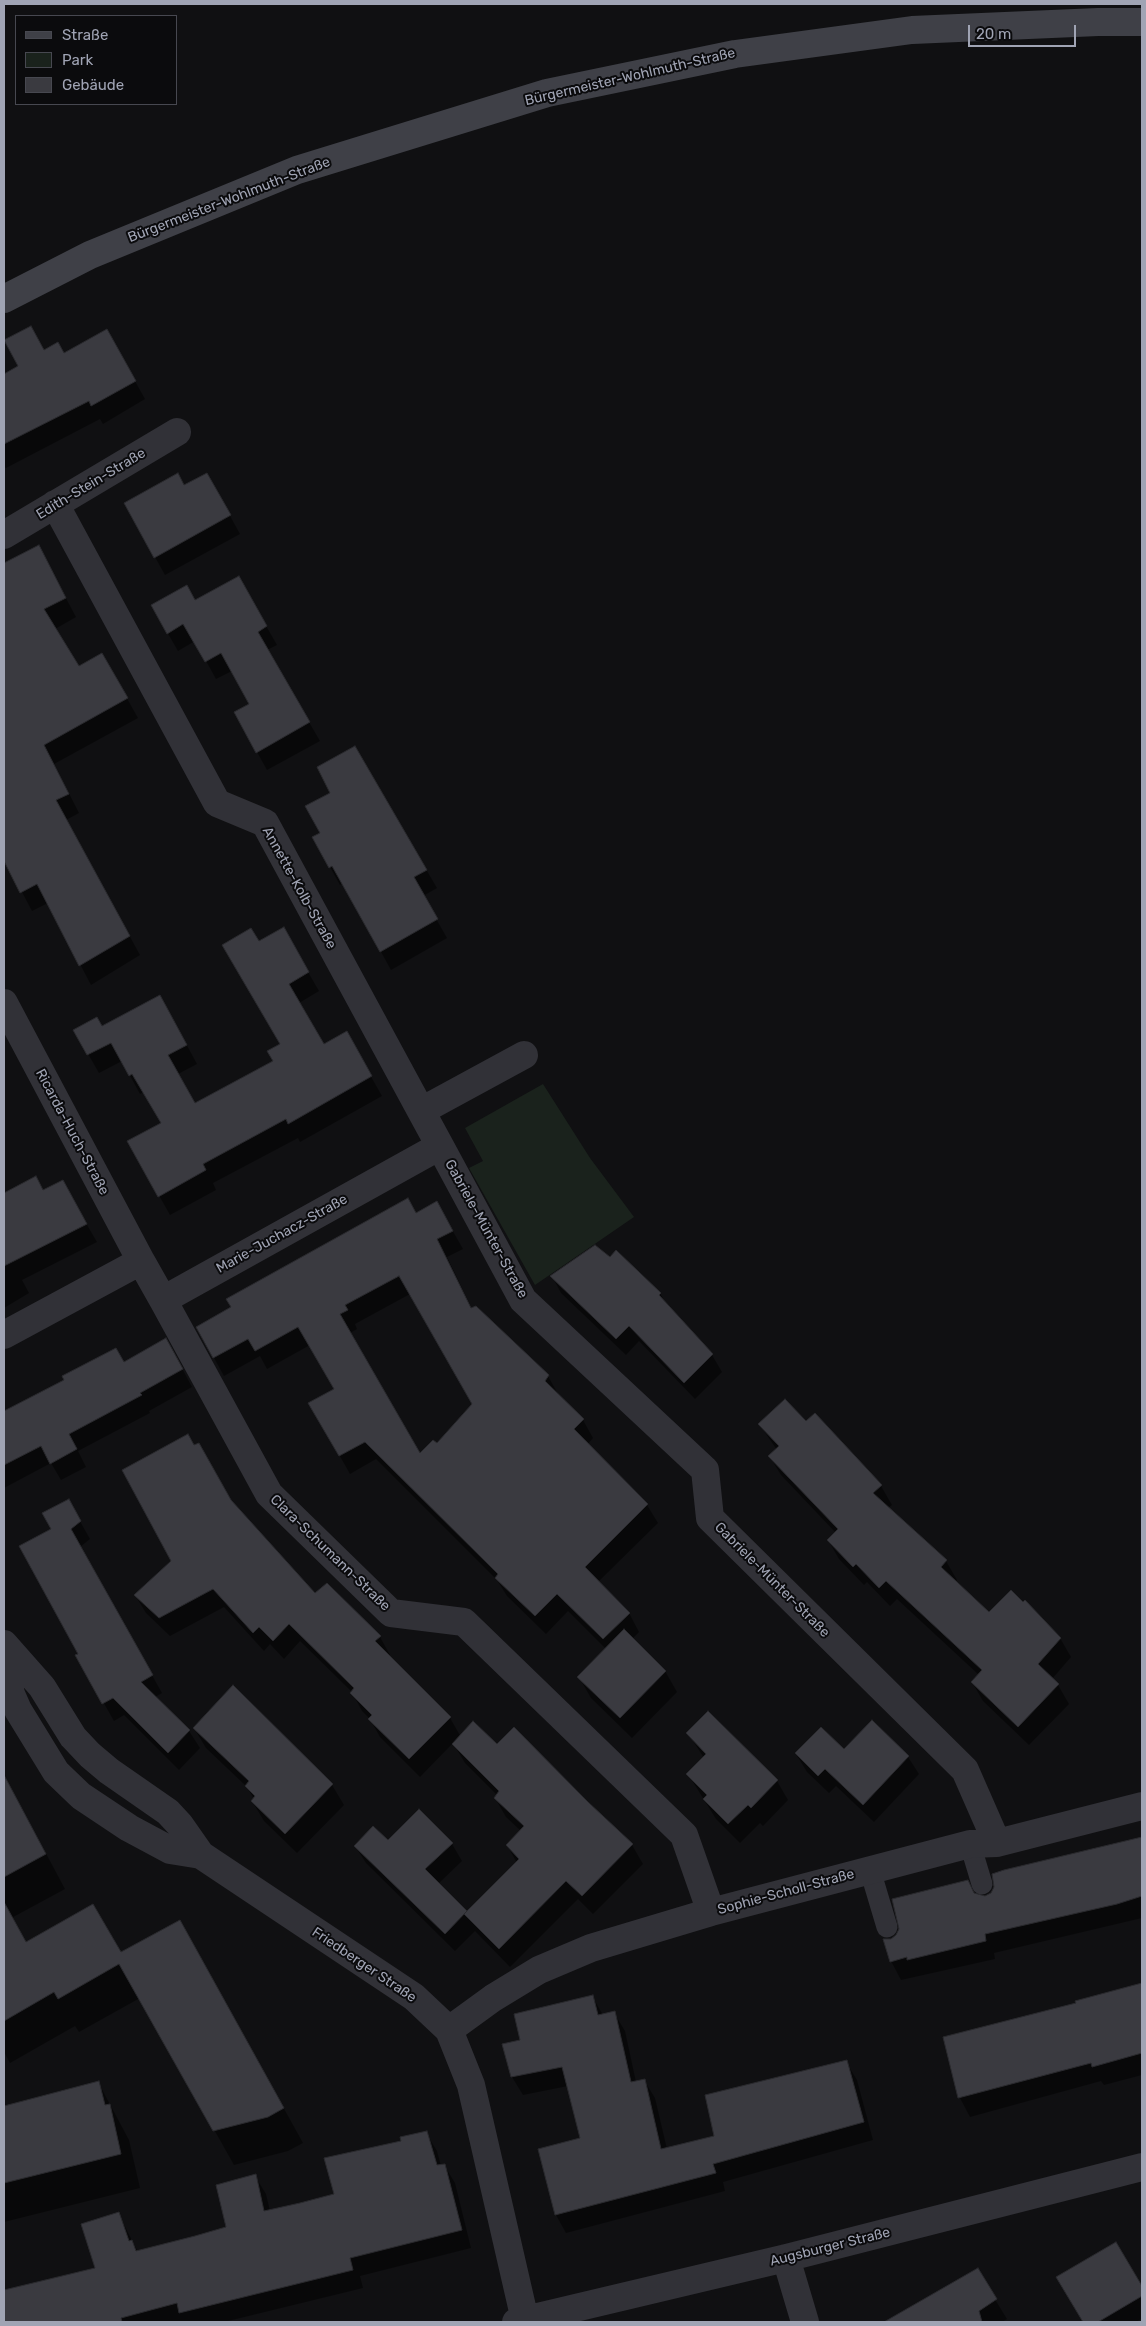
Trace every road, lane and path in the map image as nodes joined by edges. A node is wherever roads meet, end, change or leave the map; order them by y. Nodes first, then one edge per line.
1 (1142, 22) edge
2 (4, 299) edge
3 (178, 432) dead end
4 (55, 504) junction
5 (4, 535) edge
6 (4, 1003) edge
7 (524, 1055) dead end
8 (421, 1111) junction
9 (440, 1146) junction
10 (141, 1261) junction
11 (163, 1300) junction
12 (4, 1335) edge
13 (4, 1644) edge
14 (4, 1665) edge
15 (1142, 1806) edge
16 (997, 1843) junction
17 (970, 1844) junction
18 (201, 1855) junction
19 (870, 1870) junction
20 (982, 1884) dead end
21 (711, 1912) junction
22 (887, 1927) dead end
23 (449, 2030) junction
24 (1142, 2167) edge
25 (786, 2258) junction
26 (521, 2321) edge
27 (805, 2322) edge

1 - 2 street, Bürgermeister-Wohlmuth-Straße
3 - 4 street, Edith-Stein-Straße
4 - 5 street, Edith-Stein-Straße
4 - 8 street, Annette-Kolb-Straße
6 - 10 street, Ricarda-Huch-Straße
7 - 8 street
8 - 9 street
9 - 11 street, Marie-Juchacz-Straße
9 - 16 street, Gabriele-Münter-Straße
10 - 11 street
10 - 12 street
11 - 21 street, Clara-Schumann-Straße
13 - 18 street, Friedberger Straße
14 - 18 street, Friedberger Straße
15 - 16 street, Sophie-Scholl-Straße
16 - 17 street, Sophie-Scholl-Straße
17 - 19 street, Sophie-Scholl-Straße
17 - 20 lane
18 - 23 street, Friedberger Straße
19 - 21 street, Sophie-Scholl-Straße
19 - 22 lane
21 - 23 street, Sophie-Scholl-Straße
23 - 26 street, Friedberger Straße
24 - 25 street, Augsburger Straße
25 - 26 street, Augsburger Straße
25 - 27 street

